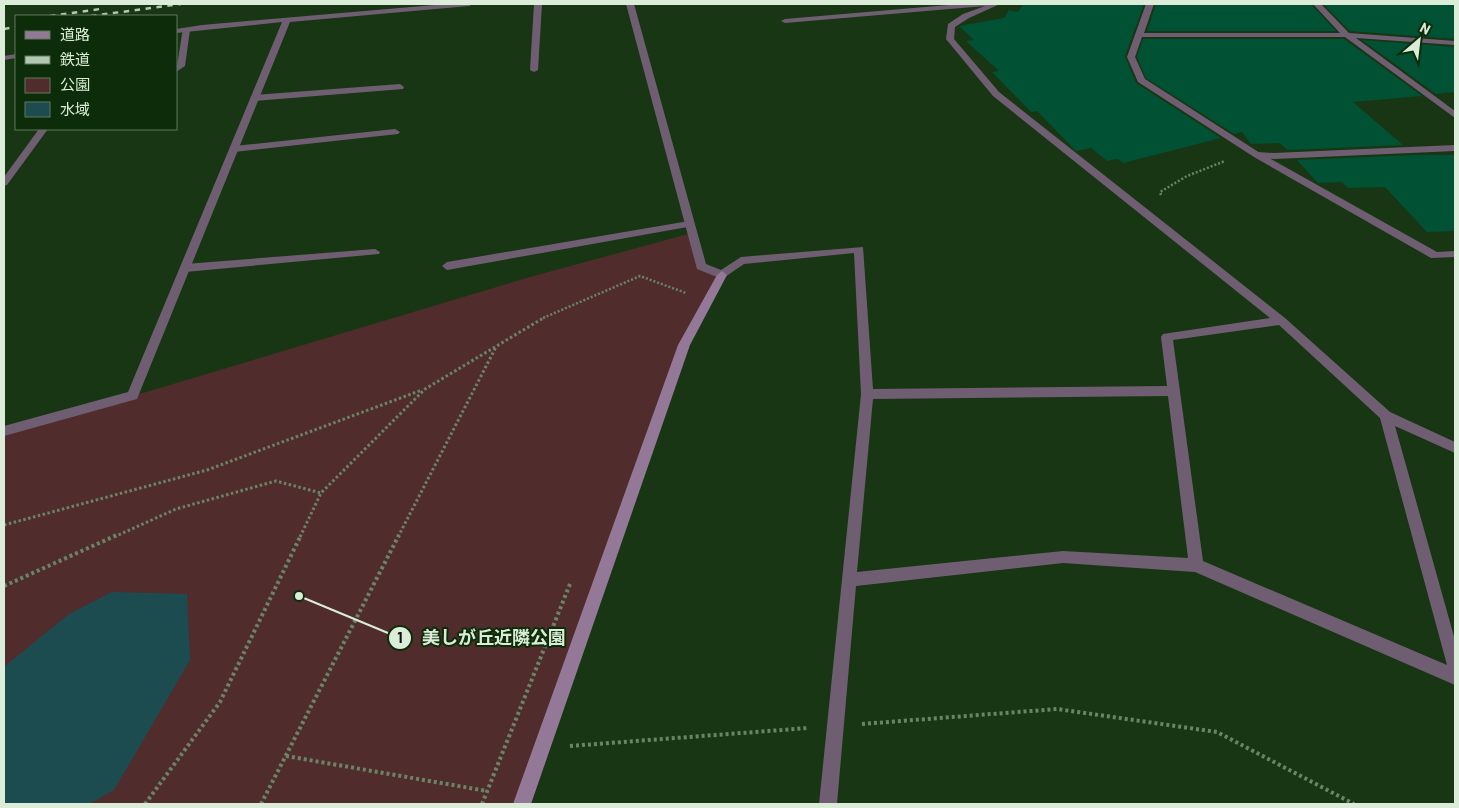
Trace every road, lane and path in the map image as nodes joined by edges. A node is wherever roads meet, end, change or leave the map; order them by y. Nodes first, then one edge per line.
1 (469, 4) edge
2 (538, 4) edge
3 (630, 4) edge
4 (991, 4) edge
5 (996, 4) edge
6 (1150, 4) edge
7 (1317, 4) edge
8 (287, 20) junction
9 (785, 22) dead end
10 (186, 30) junction
11 (178, 31) edge
12 (1347, 34) junction
13 (1139, 36) junction
14 (1455, 43) edge
15 (178, 68) edge
16 (534, 70) dead end
17 (400, 87) dead end
18 (254, 98) junction
19 (1455, 115) edge
20 (42, 130) edge
21 (395, 132) dead end
22 (1455, 148) edge
23 (234, 149) junction
24 (1257, 155) junction
25 (4, 183) edge
26 (689, 224) junction
27 (1168, 230) junction
28 (375, 252) dead end
29 (1455, 254) edge
30 (447, 266) dead end
31 (185, 268) junction
32 (722, 274) junction
33 (708, 301) junction
34 (1281, 321) junction
35 (497, 346) junction
36 (425, 389) junction
37 (1174, 391) junction
38 (867, 394) junction
39 (1386, 416) junction
40 (4, 431) edge
41 (1455, 448) edge
42 (321, 493) junction
43 (4, 525) edge
44 (1196, 565) junction
45 (848, 580) junction
46 (4, 586) edge
47 (1455, 667) edge
48 (1455, 677) edge
49 (835, 726) junction
50 (542, 748) junction
51 (286, 756) junction
52 (487, 791) dead end
53 (145, 804) edge
54 (261, 804) edge
55 (522, 804) edge
56 (828, 804) edge
57 (1354, 804) edge

1 - 8 street
2 - 16 street
3 - 26 street
4 - 9 street
5 - 27 street
6 - 13 street
7 - 12 street
8 - 10 street
8 - 18 street
10 - 11 street
10 - 15 street
12 - 13 street
12 - 14 street
12 - 19 street
13 - 24 street
17 - 18 street
18 - 23 street
20 - 25 street
21 - 23 street
22 - 24 street
23 - 31 street
24 - 27 path
24 - 29 street
26 - 30 street
26 - 32 street
27 - 34 street
28 - 31 street
31 - 40 street
32 - 33 street
32 - 38 street
33 - 35 path
33 - 50 street
34 - 37 street
34 - 39 street
35 - 36 path
35 - 51 path
36 - 42 path
36 - 43 path
37 - 38 street
37 - 44 street
38 - 45 street
39 - 41 street
39 - 47 street
42 - 46 path
42 - 53 path
44 - 45 street
44 - 48 street
45 - 49 street
49 - 50 path
49 - 56 street
49 - 57 path
50 - 55 street
51 - 52 path
51 - 54 path

